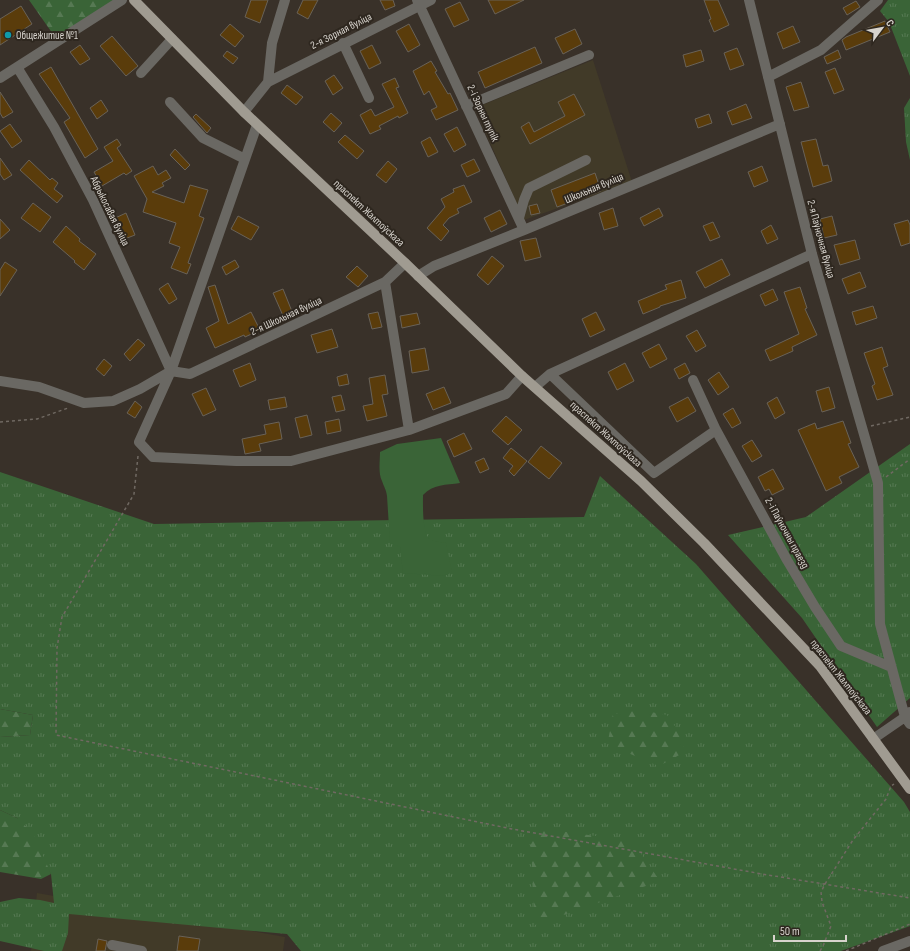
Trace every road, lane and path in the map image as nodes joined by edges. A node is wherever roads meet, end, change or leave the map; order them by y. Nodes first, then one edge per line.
1 (122, 0) edge
2 (134, 0) edge
3 (285, 0) edge
4 (431, 0) edge
5 (749, 0) edge
6 (878, 0) edge
7 (418, 3) edge
8 (172, 39) junction
9 (343, 43) junction
10 (589, 55) dead end
11 (17, 67) junction
12 (141, 73) dead end
13 (0, 78) edge
14 (768, 78) junction
15 (268, 82) junction
16 (369, 98) dead end
17 (170, 102) dead end
18 (466, 106) junction
19 (244, 112) junction
20 (780, 124) junction
21 (257, 125) junction
22 (245, 159) junction
23 (586, 160) dead end
24 (518, 218) junction
25 (524, 230) junction
26 (812, 254) junction
27 (405, 263) junction
28 (418, 276) junction
29 (385, 282) junction
30 (171, 371) junction
31 (550, 374) junction
32 (522, 376) junction
33 (693, 380) dead end
34 (0, 381) edge
35 (535, 388) junction
36 (84, 403) junction
37 (910, 418) edge
38 (0, 422) edge
39 (862, 428) junction
40 (409, 430) junction
41 (716, 430) junction
42 (139, 442) junction
43 (910, 459) edge
44 (878, 483) junction
45 (891, 667) junction
46 (908, 718) edge
47 (872, 739) junction
48 (891, 786) dead end
49 (910, 789) edge
50 (825, 884) junction
51 (910, 898) edge
52 (910, 924) edge
53 (910, 941) edge
54 (112, 945) dead end
55 (142, 951) edge
56 (820, 951) edge
57 (846, 951) edge
58 (883, 951) edge

1 - 11 street
2 - 8 main road, праспект Жалтоўскага
3 - 15 street
4 - 7 street, 2-я Зорная вуліца
5 - 14 street, 2-я Паўночная вуліца
6 - 14 street
7 - 9 street, 2-я Зорная вуліца
7 - 18 street, 2-і Зорны тупік
8 - 12 street
8 - 19 main road, праспект Жалтоўскага
9 - 15 street, 2-я Зорная вуліца
9 - 16 street
10 - 18 street
11 - 13 street
11 - 30 street, Абрыкосавая вуліца
14 - 20 street, 2-я Паўночная вуліца
15 - 19 street, 2-я Зорная вуліца
17 - 22 street
18 - 24 street, 2-і Зорны тупік
19 - 21 main road, праспект Жалтоўскага
20 - 25 street, Школьная вуліца
20 - 26 street, 2-я Паўночная вуліца
21 - 22 street
21 - 27 main road, праспект Жалтоўскага
22 - 30 street
23 - 24 street
24 - 25 street, 2-і Зорны тупік
25 - 28 street, Школьная вуліца
26 - 31 street
26 - 39 street, 2-я Паўночная вуліца
27 - 28 main road, праспект Жалтоўскага
27 - 29 street, 2-я Школьная вуліца
28 - 32 main road, праспект Жалтоўскага
29 - 30 street, 2-я Школьная вуліца
29 - 40 street
30 - 36 street
30 - 42 street
31 - 35 street
31 - 41 street
32 - 35 main road, праспект Жалтоўскага
32 - 40 street
33 - 41 street, 2-і Паўночны праезд
34 - 36 street
35 - 47 main road, праспект Жалтоўскага
36 - 38 path
37 - 39 path
39 - 44 street, 2-я Паўночная вуліца
40 - 42 street
41 - 45 street, 2-і Паўночны праезд
42 - 50 path
43 - 44 path
44 - 45 street, 2-я Паўночная вуліца
45 - 46 street, 2-я Паўночная вуліца
46 - 47 street
47 - 49 main road, праспект Жалтоўскага
48 - 50 path
50 - 51 path
50 - 56 path
52 - 57 path
53 - 58 street
54 - 55 street

